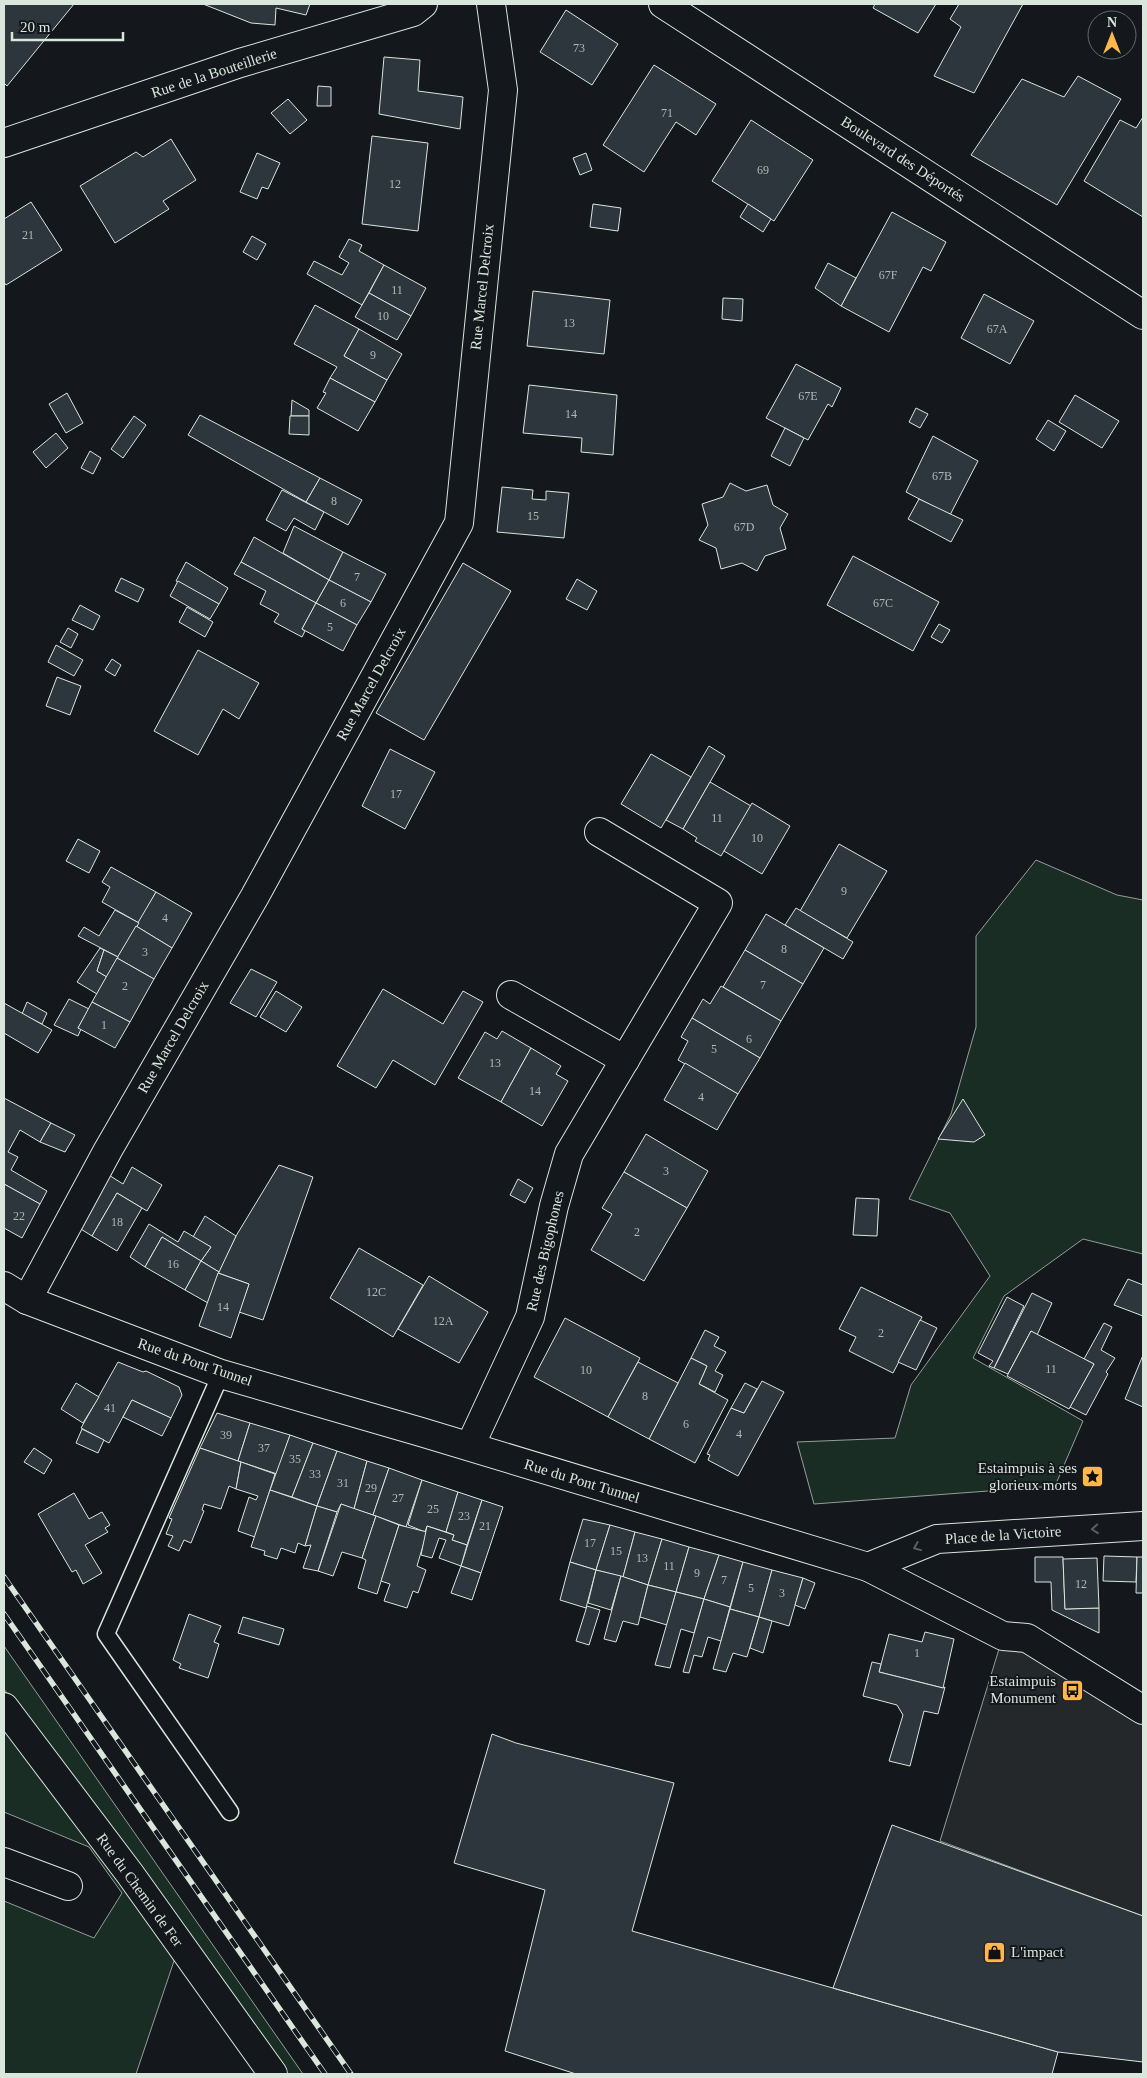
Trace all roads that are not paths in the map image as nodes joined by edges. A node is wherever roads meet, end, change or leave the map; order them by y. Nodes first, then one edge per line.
1 (423, 4) edge
2 (491, 4) edge
3 (663, 4) edge
4 (4, 144) edge
5 (1143, 315) edge
6 (599, 832) dead end
7 (511, 995) dead end
8 (625, 1060) junction
9 (4, 1286) edge
10 (27, 1300) junction
11 (221, 1374) junction
12 (470, 1446) junction
13 (1143, 1526) edge
14 (868, 1567) junction
15 (4, 1708) edge
16 (1143, 1710) edge
17 (230, 1812) dead end
18 (4, 1862) edge
19 (68, 1886) dead end
20 (273, 2074) edge

1 - 4 street, Rue de la Bouteillerie
2 - 10 street, Rue Marcel Delcroix
3 - 5 street, Boulevard des Déportés
6 - 8 street, Rue des Bigophones
7 - 8 street
8 - 12 street, Rue des Bigophones
9 - 10 street, Rue du Pont Tunnel
10 - 11 street, Rue du Pont Tunnel
11 - 12 street, Rue du Pont Tunnel
11 - 17 lane
12 - 14 street, Rue du Pont Tunnel
13 -> 14 street, Place de la Victoire
14 - 16 street, Rue du Pont Tunnel
15 - 20 street, Rue du Chemin de Fer
18 - 19 street

